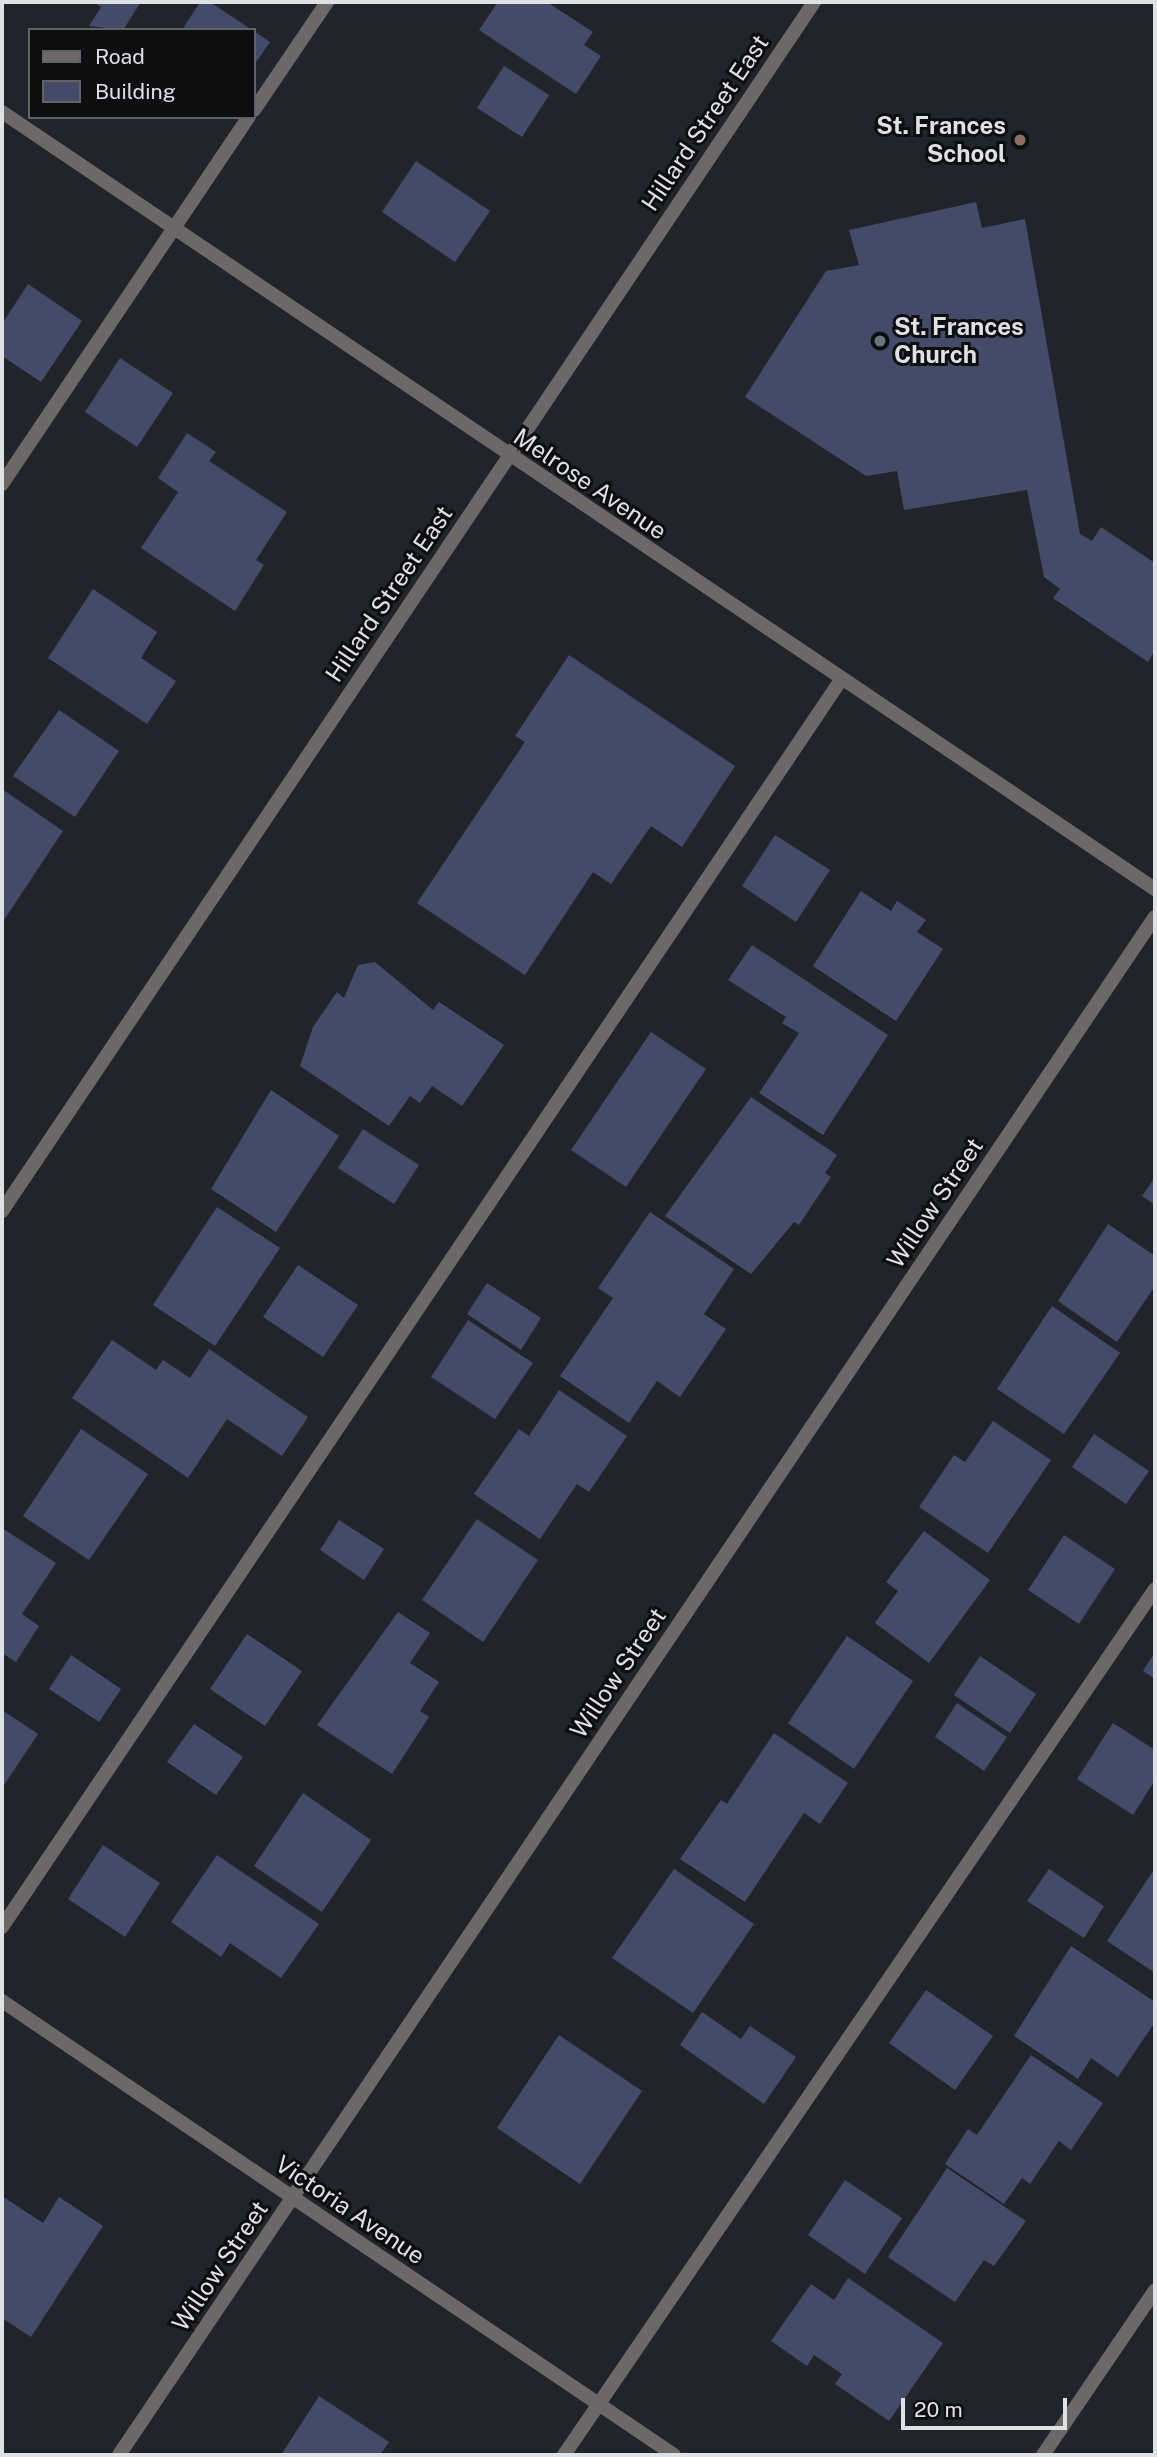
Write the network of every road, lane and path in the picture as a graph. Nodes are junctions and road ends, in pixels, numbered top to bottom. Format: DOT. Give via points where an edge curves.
graph roads {
  1 [pos="327,2"];
  2 [pos="814,2"];
  3 [pos="256,107"];
  4 [pos="2,112"];
  5 [pos="248,119"];
  6 [pos="174,228"];
  7 [pos="509,457"];
  8 [pos="2,484"];
  9 [pos="841,680"];
  10 [pos="1155,889"];
  11 [pos="1155,917"];
  12 [pos="2,1211"];
  13 [pos="1155,1589"];
  14 [pos="2,1927"];
  15 [pos="2,2001"];
  16 [pos="292,2198"];
  17 [pos="1155,2290"];
  18 [pos="598,2404"];
  19 [pos="120,2455"];
  20 [pos="564,2455"];
  21 [pos="674,2455"];
  22 [pos="1043,2455"];
  1 -- 3 [label="street"];
  2 -- 7 [label="street, Hillard Street East"];
  4 -- 6 [label="street, Melrose Avenue"];
  5 -- 6 [label="street"];
  6 -- 7 [label="street, Melrose Avenue"];
  6 -- 8 [label="street"];
  7 -- 9 [label="street, Melrose Avenue"];
  7 -- 12 [label="street, Hillard Street East"];
  9 -- 10 [label="street, Melrose Avenue"];
  9 -- 14 [label="street"];
  11 -- 16 [label="street, Willow Street"];
  13 -- 18 [label="street"];
  15 -- 16 [label="street, Victoria Avenue"];
  16 -- 18 [label="street, Victoria Avenue"];
  16 -- 19 [label="street, Willow Street"];
  17 -- 22 [label="street"];
  18 -- 20 [label="street"];
  18 -- 21 [label="street, Victoria Avenue"];
}
